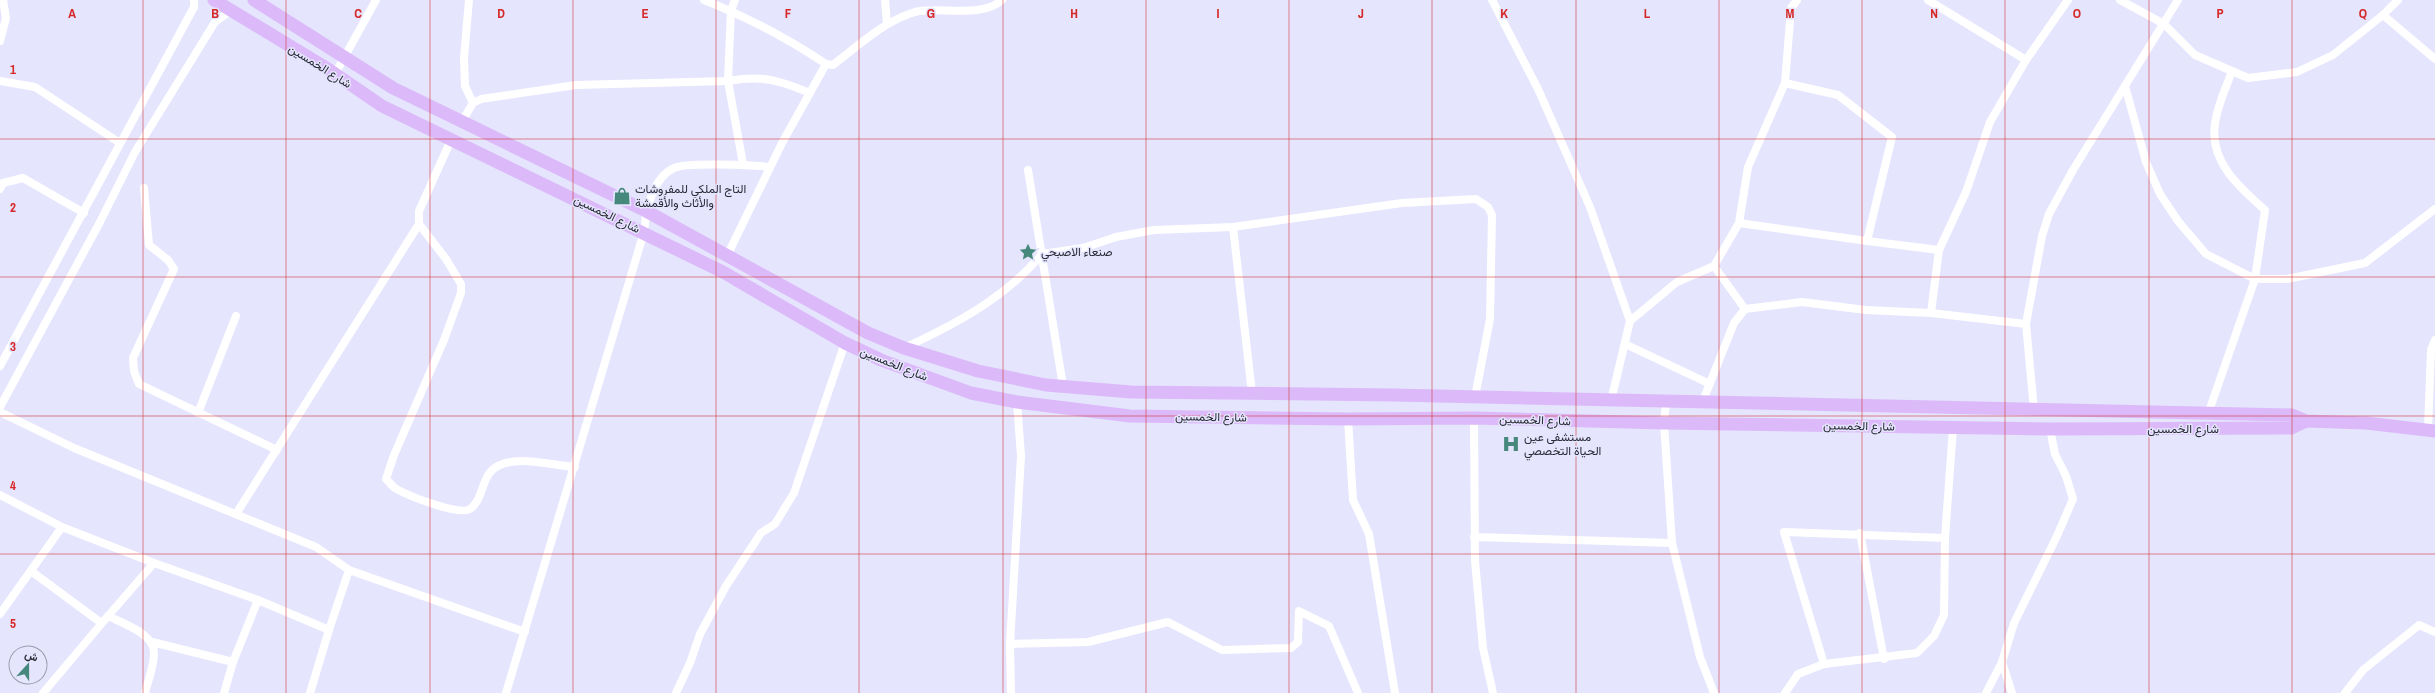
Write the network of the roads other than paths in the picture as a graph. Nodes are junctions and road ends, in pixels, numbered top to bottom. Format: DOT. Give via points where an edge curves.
graph roads {
  1 [pos="3,0"];
  2 [pos="194,0"];
  3 [pos="214,0"];
  4 [pos="254,0"];
  5 [pos="376,0"];
  6 [pos="469,0"];
  7 [pos="704,0"];
  8 [pos="735,0"];
  9 [pos="885,0"];
  10 [pos="1002,0"];
  11 [pos="1492,0"];
  12 [pos="1797,0"];
  13 [pos="1928,0"];
  14 [pos="2068,0"];
  15 [pos="2120,0"];
  16 [pos="2178,0"];
  17 [pos="2398,0"];
  18 [pos="731,10"];
  19 [pos="230,11"];
  20 [pos="2383,15"];
  21 [pos="887,24"];
  22 [pos="2164,24"];
  23 [pos="0,41"];
  24 [pos="344,58"];
  25 [pos="2435,59"];
  26 [pos="2026,60"];
  27 [pos="826,64"];
  28 [pos="2232,71"];
  29 [pos="335,74"];
  30 [pos="728,80"];
  31 [pos="0,81"];
  32 [pos="1785,83"];
  33 [pos="2125,86"];
  34 [pos="810,93"];
  35 [pos="473,103"];
  36 [pos="462,123"];
  37 [pos="480,132"];
  38 [pos="451,140"];
  39 [pos="120,143"];
  40 [pos="473,150"];
  41 [pos="743,164"];
  42 [pos="770,167"];
  43 [pos="1028,170"];
  44 [pos="144,188"];
  45 [pos="0,189"];
  46 [pos="2435,209"];
  47 [pos="646,211"];
  48 [pos="84,212"];
  49 [pos="1739,223"];
  50 [pos="419,224"];
  51 [pos="1233,227"];
  52 [pos="644,232"];
  53 [pos="1867,241"];
  54 [pos="1939,250"];
  55 [pos="1042,254"];
  56 [pos="727,256"];
  57 [pos="1714,266"];
  58 [pos="2256,279"];
  59 [pos="1745,309"];
  60 [pos="1931,313"];
  61 [pos="236,316"];
  62 [pos="1630,321"];
  63 [pos="2026,324"];
  64 [pos="2435,340"];
  65 [pos="845,343"];
  66 [pos="1625,344"];
  67 [pos="904,348"];
  68 [pos="0,366"];
  69 [pos="978,371"];
  70 [pos="1710,384"];
  71 [pos="1063,386"];
  72 [pos="971,393"];
  73 [pos="1252,394"];
  74 [pos="1394,395"];
  75 [pos="1475,397"];
  76 [pos="1611,401"];
  77 [pos="1017,402"];
  78 [pos="1666,402"];
  79 [pos="1702,403"];
  80 [pos="0,407"];
  81 [pos="2034,410"];
  82 [pos="0,412"];
  83 [pos="198,413"];
  84 [pos="2208,414"];
  85 [pos="1396,417"];
  86 [pos="1474,418"];
  87 [pos="1348,419"];
  88 [pos="2306,421"];
  89 [pos="1664,423"];
  90 [pos="1953,428"];
  91 [pos="2050,429"];
  92 [pos="2431,430"];
  93 [pos="277,450"];
  94 [pos="575,467"];
  95 [pos="0,495"];
  96 [pos="236,514"];
  97 [pos="62,527"];
  98 [pos="1860,534"];
  99 [pos="1474,538"];
  100 [pos="1945,538"];
  101 [pos="1672,543"];
  102 [pos="154,563"];
  103 [pos="349,570"];
  104 [pos="31,571"];
  105 [pos="258,600"];
  106 [pos="0,614"];
  107 [pos="108,616"];
  108 [pos="100,622"];
  109 [pos="329,630"];
  110 [pos="525,632"];
  111 [pos="2435,632"];
  112 [pos="152,642"];
  113 [pos="1010,644"];
  114 [pos="1884,659"];
  115 [pos="233,662"];
  116 [pos="2002,662"];
  117 [pos="1824,664"];
  118 [pos="43,693"];
  119 [pos="145,693"];
  120 [pos="224,693"];
  121 [pos="310,693"];
  122 [pos="506,693"];
  123 [pos="676,693"];
  124 [pos="1011,693"];
  125 [pos="1358,693"];
  126 [pos="1395,693"];
  127 [pos="1493,693"];
  128 [pos="1714,693"];
  129 [pos="1785,693"];
  130 [pos="1986,693"];
  131 [pos="2012,693"];
  132 [pos="2345,693"];
  1 -- 23 [label="street" via="6,18"];
  2 -- 39 [label="street" via="194,7"];
  3 -- 19 [label="main road, شارع الخمسين"];
  4 -- 24 [label="main road, شارع الخمسين"];
  5 -- 24 [label="street"];
  6 -- 35 [label="street" via="464,86"];
  7 -- 18 [label="street"];
  8 -- 18 [label="street"];
  9 -- 21 [label="street"];
  10 -- 21 [label="street" via="997,4 966,12 916,12"];
  11 -- 62 [label="street" via="1538,89 1590,207"];
  12 -- 32 [label="street" via="1791,8"];
  13 -- 26 [label="street"];
  14 -- 26 [label="street"];
  15 -- 22 [label="street"];
  16 -- 22 [label="street"];
  17 -- 20 [label="street"];
  18 -- 27 [label="street" via="786,38"];
  18 -- 30 [label="street"];
  19 -- 29 [label="main road, شارع الخمسين"];
  19 -- 80 [label="street" via="215,22 135,152"];
  20 -- 25 [label="street"];
  20 -- 28 [label="street" via="2333,55 2297,72 2248,78"];
  21 -- 27 [label="street" via="833,65"];
  22 -- 28 [label="street" via="2195,55"];
  22 -- 33 [label="street"];
  24 -- 29 [label="street"];
  24 -- 36 [label="main road, شارع الخمسين" via="393,88"];
  26 -- 54 [label="street" via="1990,122 1966,192"];
  27 -- 34 [label="street"];
  28 -- 58 [label="street" via="2214,124 2218,158 2241,189 2265,210"];
  29 -- 38 [label="main road, شارع الخمسين" via="382,106"];
  30 -- 34 [label="street" via="777,80"];
  30 -- 35 [label="street" via="576,85 481,99"];
  30 -- 41 [label="street"];
  31 -- 39 [label="street" via="35,87"];
  32 -- 49 [label="street" via="1748,167"];
  32 -- 53 [label="street" via="1838,95 1892,138"];
  33 -- 58 [label="street" via="2146,162 2160,194 2178,222 2206,254"];
  33 -- 63 [label="street" via="2049,214 2042,236"];
  34 -- 42 [label="street"];
  35 -- 36 [label="street"];
  36 -- 37 [label="main road, شارع الخمسين"];
  37 -- 40 [label="main road"];
  37 -- 47 [label="main road, شارع الخمسين"];
  38 -- 40 [label="main road, شارع الخمسين"];
  38 -- 50 [label="street" via="419,211"];
  39 -- 48 [label="street"];
  40 -- 52 [label="main road, شارع الخمسين"];
  41 -- 42 [label="street"];
  41 -- 47 [label="street" via="675,167 661,178"];
  42 -- 56 [label="street"];
  43 -- 55 [label="street"];
  44 -- 83 [label="street" via="149,245 168,260 174,269 133,358 134,371 139,384"];
  45 -- 48 [label="street" via="3,182 23,178"];
  46 -- 58 [label="street" via="2365,263 2287,279"];
  47 -- 52 [label="street"];
  47 -- 56 [label="main road, شارع الخمسين"];
  48 -- 68 [label="street"];
  49 -- 53 [label="street"];
  49 -- 57 [label="street"];
  50 -- 93 [label="street"];
  50 -- 94 [label="street" via="461,284 461,293 386,479 394,488 464,512 471,509 487,474 498,466 511,461"];
  51 -- 55 [label="street" via="1154,230 1116,237 1083,248"];
  51 -- 73 [label="street"];
  51 -- 75 [label="street" via="1402,202 1476,199 1488,207 1492,215 1490,319"];
  52 -- 65 [label="main road, شارع الخمسين" via="723,272"];
  52 -- 94 [label="street"];
  53 -- 54 [label="street"];
  54 -- 60 [label="street"];
  55 -- 67 [label="street" via="1025,274 991,302"];
  55 -- 71 [label="street"];
  56 -- 67 [label="main road, شارع الخمسين" via="868,333"];
  57 -- 59 [label="street"];
  57 -- 62 [label="street" via="1677,282"];
  58 -- 84 [label="street"];
  59 -- 60 [label="street" via="1802,302 1866,310"];
  59 -- 70 [label="street" via="1734,323"];
  60 -- 63 [label="street"];
  61 -- 83 [label="street"];
  62 -- 66 [label="street"];
  63 -- 81 [label="street"];
  64 -- 92 [label="street" via="2431,350"];
  65 -- 72 [label="main road, شارع الخمسين" via="881,360"];
  65 -- 123 [label="street" via="794,493 775,524 761,533 726,586 700,634"];
  66 -- 70 [label="street"];
  66 -- 76 [label="street"];
  67 -- 69 [label="main road, شارع الخمسين"];
  69 -- 71 [label="main road, شارع الخمسين"];
  69 -- 72 [label="main road"];
  70 -- 79 [label="street"];
  71 -- 73 [label="main road, شارع الخمسين" via="1131,392"];
  72 -- 77 [label="main road, شارع الخمسين"];
  73 -- 74 [label="main road, شارع الخمسين"];
  74 -- 75 [label="main road, شارع الخمسين"];
  74 -- 85 [label="main road"];
  75 -- 76 [label="main road, شارع الخمسين"];
  76 -- 78 [label="main road, شارع الخمسين"];
  77 -- 87 [label="main road, شارع الخمسين" via="1130,416"];
  77 -- 113 [label="street" via="1021,456"];
  78 -- 79 [label="main road, شارع الخمسين"];
  78 -- 89 [label="street"];
  79 -- 81 [label="main road, شارع الخمسين"];
  81 -- 84 [label="main road, شارع الخمسين"];
  82 -- 96 [label="street" via="74,448"];
  83 -- 93 [label="street"];
  84 -- 88 [label="main road, شارع الخمسين" via="2292,415"];
  85 -- 86 [label="main road, شارع الخمسين"];
  85 -- 87 [label="main road, شارع الخمسين"];
  86 -- 89 [label="main road, شارع الخمسين"];
  86 -- 99 [label="street"];
  87 -- 126 [label="street" via="1353,500 1369,534"];
  88 -- 91 [label="main road, شارع الخمسين" via="2291,428"];
  88 -- 92 [label="main road, شارع الخمسين" via="2366,423"];
  89 -- 90 [label="main road, شارع الخمسين"];
  89 -- 101 [label="street"];
  90 -- 91 [label="main road, شارع الخمسين"];
  90 -- 100 [label="street"];
  91 -- 116 [label="street" via="2055,454 2066,476 2073,499 2058,536 2014,623"];
  93 -- 96 [label="street"];
  94 -- 110 [label="street"];
  95 -- 97 [label="street"];
  96 -- 103 [label="street" via="316,547"];
  97 -- 102 [label="street"];
  97 -- 104 [label="street"];
  98 -- 100 [label="street"];
  98 -- 114 [label="street"];
  98 -- 117 [label="street" via="1784,532"];
  99 -- 101 [label="street"];
  99 -- 127 [label="street" via="1483,648"];
  100 -- 114 [label="street" via="1944,615 1934,636 1917,653"];
  101 -- 128 [label="street" via="1700,657"];
  102 -- 105 [label="street"];
  102 -- 107 [label="street"];
  103 -- 109 [label="street"];
  103 -- 110 [label="street"];
  104 -- 106 [label="street"];
  104 -- 108 [label="street"];
  105 -- 109 [label="street"];
  105 -- 115 [label="street"];
  107 -- 108 [label="street"];
  107 -- 112 [label="street" via="134,629"];
  108 -- 118 [label="street"];
  109 -- 121 [label="street"];
  110 -- 122 [label="street"];
  111 -- 132 [label="street" via="2419,625 2363,670"];
  112 -- 115 [label="street"];
  112 -- 119 [label="street" via="154,653"];
  113 -- 124 [label="street"];
  113 -- 125 [label="street" via="1088,642 1168,622 1222,650 1291,648 1298,642 1298,611 1329,626"];
  114 -- 117 [label="street"];
  115 -- 120 [label="street"];
  116 -- 130 [label="street"];
  116 -- 131 [label="street"];
  117 -- 129 [label="street" via="1798,674"];
}
